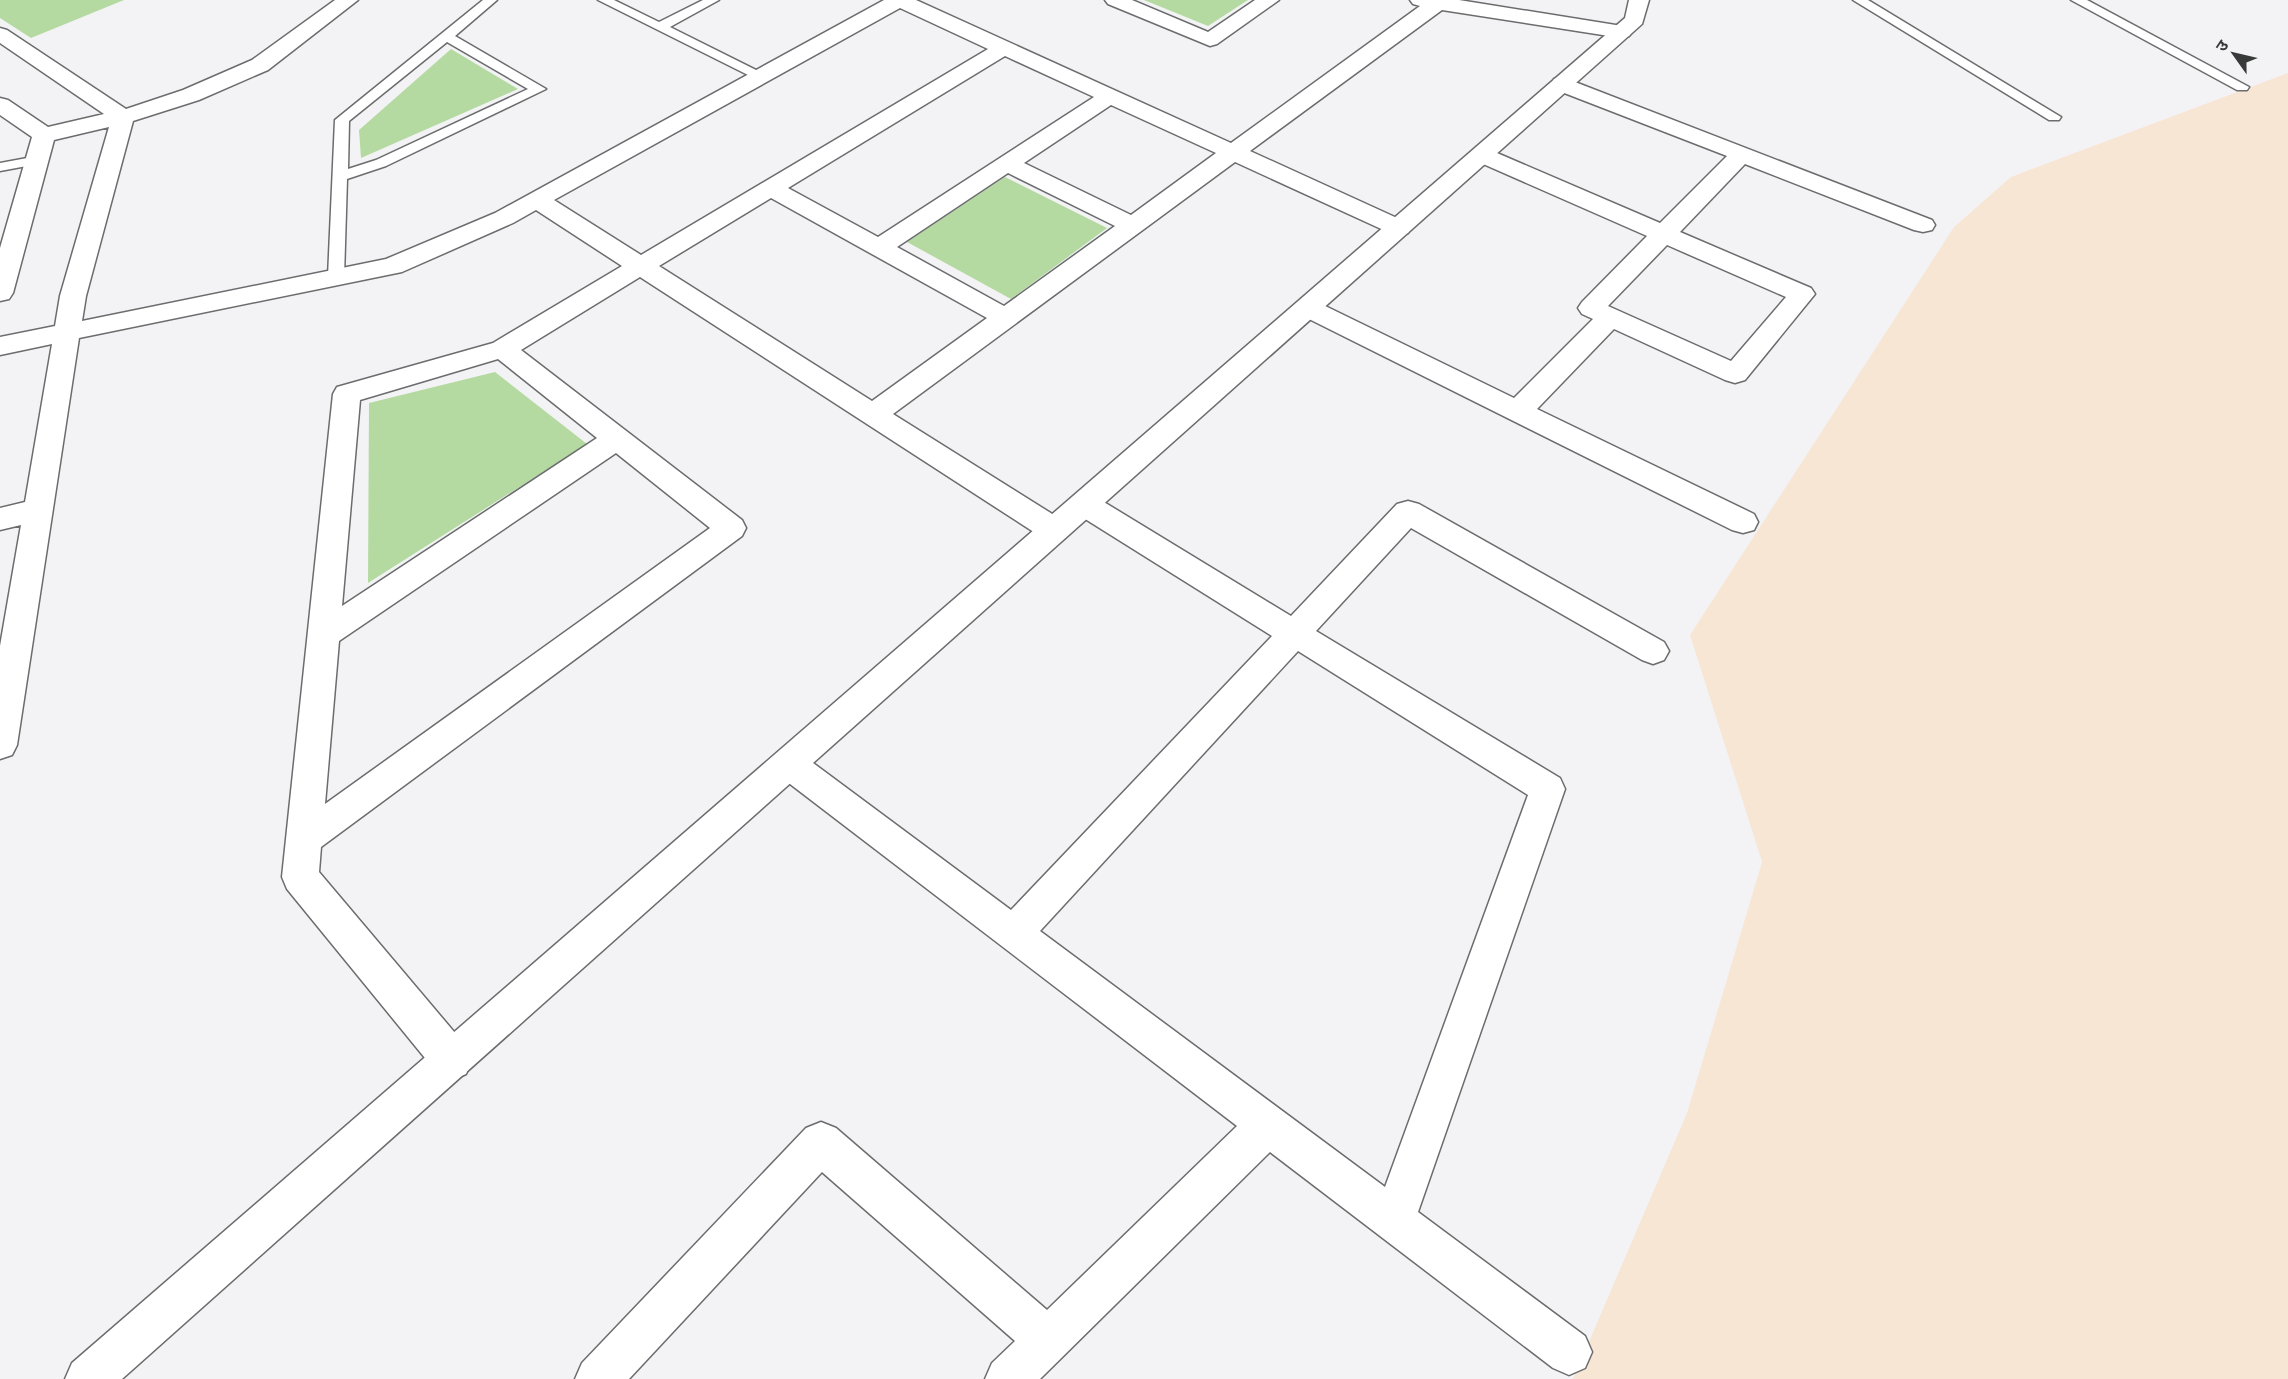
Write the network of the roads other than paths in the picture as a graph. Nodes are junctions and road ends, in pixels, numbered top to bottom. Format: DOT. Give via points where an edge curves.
graph roads {
  1 [pos="491,0"];
  2 [pos="604,0"];
  3 [pos="713,0"];
  4 [pos="899,0"];
  5 [pos="1115,0"];
  6 [pos="1269,0"];
  7 [pos="1639,0"];
  8 [pos="1859,0"];
  9 [pos="2077,0"];
  10 [pos="1429,1"];
  11 [pos="339,2"];
  12 [pos="659,27"];
  13 [pos="1622,32"];
  14 [pos="0,34"];
  15 [pos="446,36"];
  16 [pos="1004,48"];
  17 [pos="761,76"];
  18 [pos="1562,84"];
  19 [pos="2241,87"];
  20 [pos="1110,96"];
  21 [pos="0,105"];
  22 [pos="123,117"];
  23 [pos="2054,117"];
  24 [pos="44,135"];
  25 [pos="1233,152"];
  26 [pos="1742,154"];
  27 [pos="1482,155"];
  28 [pos="38,159"];
  29 [pos="1007,164"];
  30 [pos="0,167"];
  31 [pos="340,176"];
  32 [pos="771,188"];
  33 [pos="537,200"];
  34 [pos="1132,225"];
  35 [pos="1923,225"];
  36 [pos="1399,228"];
  37 [pos="1664,234"];
  38 [pos="880,248"];
  39 [pos="640,266"];
  40 [pos="336,277"];
  41 [pos="0,293"];
  42 [pos="1308,308"];
  43 [pos="1005,317"];
  44 [pos="1611,317"];
  45 [pos="67,332"];
  46 [pos="0,346"];
  47 [pos="501,349"];
  48 [pos="1518,411"];
  49 [pos="872,415"];
  50 [pos="617,439"];
  51 [pos="1084,504"];
  52 [pos="38,510"];
  53 [pos="0,519"];
  54 [pos="1743,522"];
  55 [pos="1054,530"];
  56 [pos="1294,634"];
  57 [pos="323,635"];
  58 [pos="1653,651"];
  59 [pos="0,745"];
  60 [pos="789,764"];
  61 [pos="303,840"];
  62 [pos="1014,933"];
  63 [pos="452,1060"];
  64 [pos="1268,1125"];
  65 [pos="1394,1220"];
  66 [pos="1048,1340"];
  67 [pos="1569,1352"];
  68 [pos="100,1375"];
  69 [pos="598,1379"];
  70 [pos="1008,1379"];
  1 -- 15 [label="lane"];
  2 -- 12 [label="lane"];
  3 -- 12 [label="lane"];
  4 -- 16 [label="street"];
  4 -- 17 [label="street"];
  5 -- 6 [label="street" via="1210,40"];
  7 -- 13 [label="street" via="1635,20"];
  8 -- 23 [label="lane"];
  9 -- 19 [label="lane"];
  10 -- 13 [label="street"];
  10 -- 25 [label="street"];
  11 -- 22 [label="street" via="260,65"];
  12 -- 17 [label="lane"];
  13 -- 18 [label="street"];
  14 -- 22 [label="street"];
  15 -- 31 [label="lane" via="342,120"];
  15 -- 31 [label="lane" via="539,89 381,163"];
  16 -- 20 [label="street"];
  16 -- 32 [label="street"];
  17 -- 33 [label="street"];
  18 -- 26 [label="street"];
  18 -- 27 [label="street"];
  20 -- 25 [label="street"];
  20 -- 29 [label="street"];
  21 -- 24 [label="street"];
  22 -- 24 [label="street"];
  22 -- 45 [label="street" via="73,296"];
  24 -- 28 [label="street"];
  25 -- 34 [label="street"];
  25 -- 36 [label="street"];
  26 -- 35 [label="street"];
  26 -- 37 [label="street"];
  27 -- 36 [label="street"];
  27 -- 37 [label="street"];
  28 -- 30 [label="lane"];
  28 -- 41 [label="street"];
  29 -- 34 [label="street"];
  29 -- 38 [label="street"];
  31 -- 40 [label="lane"];
  32 -- 38 [label="street"];
  32 -- 39 [label="street"];
  33 -- 39 [label="street"];
  33 -- 40 [label="street" via="393,266"];
  34 -- 43 [label="street"];
  36 -- 42 [label="street"];
  37 -- 44 [label="street" via="1591,308"];
  37 -- 44 [label="street" via="1802,294 1735,374"];
  38 -- 43 [label="street"];
  39 -- 47 [label="street"];
  39 -- 49 [label="street"];
  40 -- 45 [label="street"];
  42 -- 48 [label="street"];
  42 -- 51 [label="street"];
  43 -- 49 [label="street"];
  44 -- 48 [label="street"];
  45 -- 46 [label="street"];
  45 -- 52 [label="street"];
  47 -- 50 [label="street"];
  47 -- 57 [label="street" via="347,394"];
  48 -- 54 [label="street"];
  49 -- 55 [label="street"];
  50 -- 57 [label="street"];
  50 -- 61 [label="street" via="730,528"];
  51 -- 55 [label="street"];
  51 -- 56 [label="street"];
  52 -- 53 [label="street"];
  52 -- 59 [label="street"];
  55 -- 60 [label="street"];
  56 -- 58 [label="street" via="1408,512"];
  56 -- 62 [label="street"];
  56 -- 65 [label="street" via="1548,789"];
  57 -- 61 [label="street"];
  60 -- 62 [label="street"];
  60 -- 63 [label="street"];
  61 -- 63 [label="street" via="300,877"];
  62 -- 64 [label="street"];
  63 -- 68 [label="street"];
  64 -- 65 [label="street"];
  64 -- 66 [label="street"];
  65 -- 67 [label="street"];
  66 -- 69 [label="street" via="821,1143"];
  66 -- 70 [label="street"];
}
